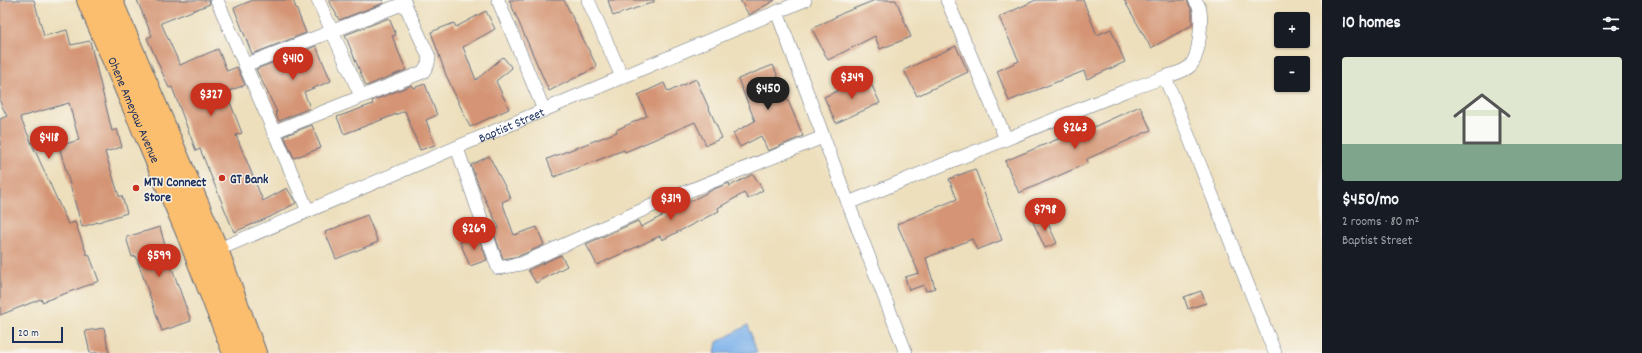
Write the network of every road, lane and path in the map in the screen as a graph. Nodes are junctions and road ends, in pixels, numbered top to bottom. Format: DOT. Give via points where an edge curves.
graph roads {
  1 [pos="88,0"];
  2 [pos="111,0"];
  3 [pos="216,0"];
  4 [pos="318,0"];
  5 [pos="498,0"];
  6 [pos="588,0"];
  7 [pos="805,0"];
  8 [pos="947,0"];
  9 [pos="1195,0"];
  10 [pos="404,1"];
  11 [pos="781,7"];
  12 [pos="332,31"];
  13 [pos="244,65"];
  14 [pos="622,77"];
  15 [pos="1165,77"];
  16 [pos="361,96"];
  17 [pos="544,110"];
  18 [pos="273,132"];
  19 [pos="823,137"];
  20 [pos="1006,139"];
  21 [pos="457,148"];
  22 [pos="848,203"];
  23 [pos="308,211"];
  24 [pos="217,250"];
  25 [pos="234,353"];
  26 [pos="255,353"];
  27 [pos="906,353"];
  28 [pos="1275,353"];
  1 -- 25 [label="highway, Ohene Ameyaw Avenue" via="187,232"];
  2 -- 24 [label="highway, Ohene Ameyaw Avenue"];
  3 -- 13 [label="street"];
  4 -- 12 [label="street"];
  5 -- 17 [label="street"];
  6 -- 14 [label="street"];
  7 -- 11 [label="street, Baptist Street"];
  8 -- 20 [label="street"];
  9 -- 15 [label="street" via="1200,10 1201,32 1192,65"];
  10 -- 12 [label="street"];
  10 -- 16 [label="street" via="429,58 428,64 423,72"];
  11 -- 14 [label="street, Baptist Street"];
  11 -- 19 [label="street"];
  12 -- 13 [label="street"];
  12 -- 16 [label="street"];
  13 -- 18 [label="street"];
  14 -- 17 [label="street, Baptist Street"];
  15 -- 20 [label="street"];
  15 -- 28 [label="street"];
  16 -- 18 [label="street"];
  17 -- 21 [label="street, Baptist Street"];
  18 -- 23 [label="street"];
  19 -- 21 [label="street" via="656,204 521,264 498,268"];
  19 -- 22 [label="street"];
  20 -- 22 [label="street"];
  21 -- 23 [label="street, Baptist Street"];
  22 -- 27 [label="street"];
  23 -- 24 [label="street, Baptist Street"];
  24 -- 26 [label="highway, Ohene Ameyaw Avenue"];
}
